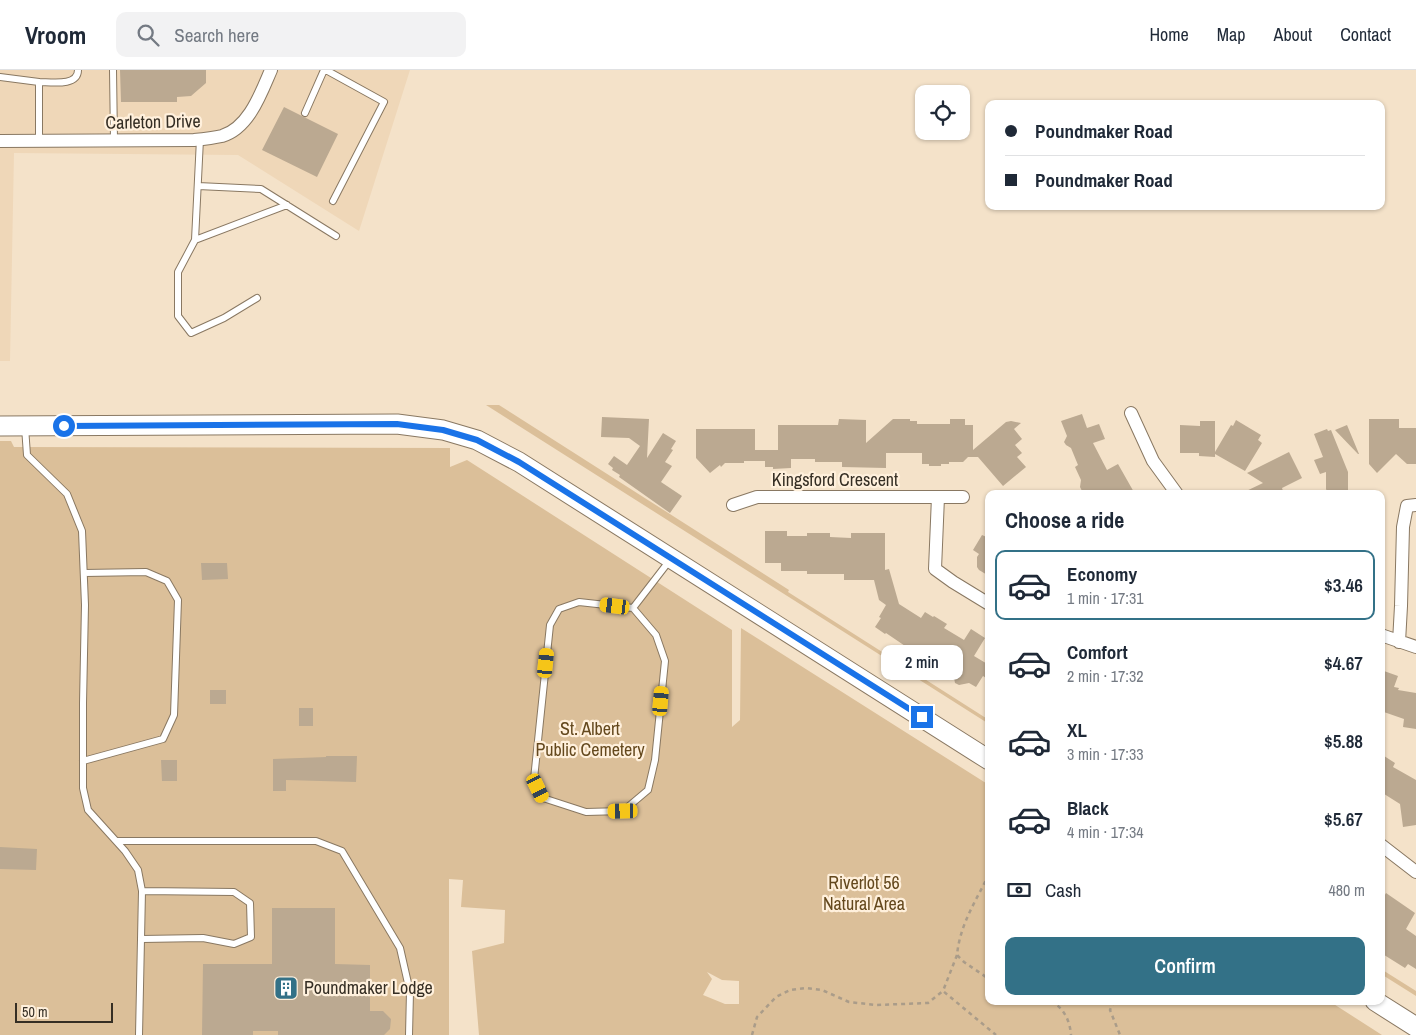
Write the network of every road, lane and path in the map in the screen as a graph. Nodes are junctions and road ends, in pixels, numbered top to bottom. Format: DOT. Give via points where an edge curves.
graph roads {
  1 [pos="78,70"];
  2 [pos="113,70"];
  3 [pos="271,70"];
  4 [pos="325,70"];
  5 [pos="0,77"];
  6 [pos="39,82"];
  7 [pos="305,113"];
  8 [pos="200,139"];
  9 [pos="39,140"];
  10 [pos="114,140"];
  11 [pos="0,141"];
  12 [pos="198,186"];
  13 [pos="333,201"];
  14 [pos="287,205"];
  15 [pos="336,236"];
  16 [pos="195,240"];
  17 [pos="257,298"];
  18 [pos="1131,413"];
  19 [pos="0,426"];
  20 [pos="25,426"];
  21 [pos="1173,490"];
  22 [pos="938,497"];
  23 [pos="963,497"];
  24 [pos="733,505"];
  25 [pos="1416,505"];
  26 [pos="670,558"];
  27 [pos="84,573"];
  28 [pos="985,602"];
  29 [pos="633,608"];
  30 [pos="1385,637"];
  31 [pos="1399,642"];
  32 [pos="1416,647"];
  33 [pos="985,757"];
  34 [pos="83,761"];
  35 [pos="117,841"];
  36 [pos="1385,849"];
  37 [pos="1416,872"];
  38 [pos="985,882"];
  39 [pos="142,891"];
  40 [pos="142,939"];
  41 [pos="957,954"];
  42 [pos="985,976"];
  43 [pos="943,991"];
  44 [pos="1056,1005"];
  45 [pos="1112,1005"];
  46 [pos="1381,1005"];
  47 [pos="1416,1027"];
  48 [pos="139,1035"];
  49 [pos="409,1035"];
  50 [pos="752,1035"];
  51 [pos="996,1035"];
  52 [pos="1071,1035"];
  53 [pos="1120,1035"];
  1 -- 6 [label="lane" via="78,75 70,82"];
  2 -- 10 [label="lane"];
  3 -- 8 [label="street, Carleton Drive" via="247,117 236,128 224,136"];
  4 -- 7 [label="lane"];
  4 -- 13 [label="lane" via="384,102"];
  5 -- 6 [label="lane"];
  6 -- 9 [label="lane"];
  8 -- 10 [label="street, Carleton Drive"];
  8 -- 12 [label="lane"];
  9 -- 10 [label="street, Carleton Drive"];
  9 -- 11 [label="street, Carleton Drive"];
  12 -- 14 [label="lane" via="261,189"];
  12 -- 16 [label="lane"];
  14 -- 15 [label="lane"];
  14 -- 16 [label="lane"];
  16 -- 17 [label="lane" via="178,272 178,316 191,333"];
  18 -- 21 [label="street" via="1153,461"];
  19 -- 20 [label="street"];
  20 -- 26 [label="street" via="397,424 443,430 477,440 519,462"];
  20 -- 27 [label="lane" via="27,455 67,494 82,531"];
  22 -- 23 [label="street, Kingsford Crescent"];
  22 -- 24 [label="street, Kingsford Crescent" via="757,497"];
  22 -- 28 [label="street" via="935,569"];
  25 -- 31 [label="street" via="1407,506 1403,527"];
  26 -- 29 [label="lane"];
  26 -- 33 [label="street"];
  27 -- 34 [label="lane"];
  27 -- 34 [label="lane" via="146,572 168,581 178,600 174,714 163,739"];
  29 -- 29 [label="lane" via="579,602 559,610 550,625 534,778 543,798 586,812 623,811 648,790 655,760 665,661 656,635"];
  30 -- 31 [label="street"];
  31 -- 32 [label="street"];
  34 -- 35 [label="lane" via="83,788 88,810"];
  35 -- 39 [label="lane" via="138,870"];
  35 -- 49 [label="lane" via="316,841 342,851 400,948 410,992"];
  36 -- 37 [label="street"];
  38 -- 41 [label="path" via="958,940"];
  39 -- 40 [label="lane"];
  39 -- 40 [label="lane" via="234,892 250,903 251,937 234,944 203,938"];
  40 -- 48 [label="lane"];
  41 -- 42 [label="path"];
  41 -- 43 [label="path"];
  43 -- 50 [label="path" via="928,1003 876,1006 849,1002 822,990 790,990 776,997 757,1017"];
  43 -- 51 [label="path"];
  44 -- 52 [label="path" via="1068,1020"];
  45 -- 53 [label="path" via="1110,1010"];
  46 -- 47 [label="street"];
}
